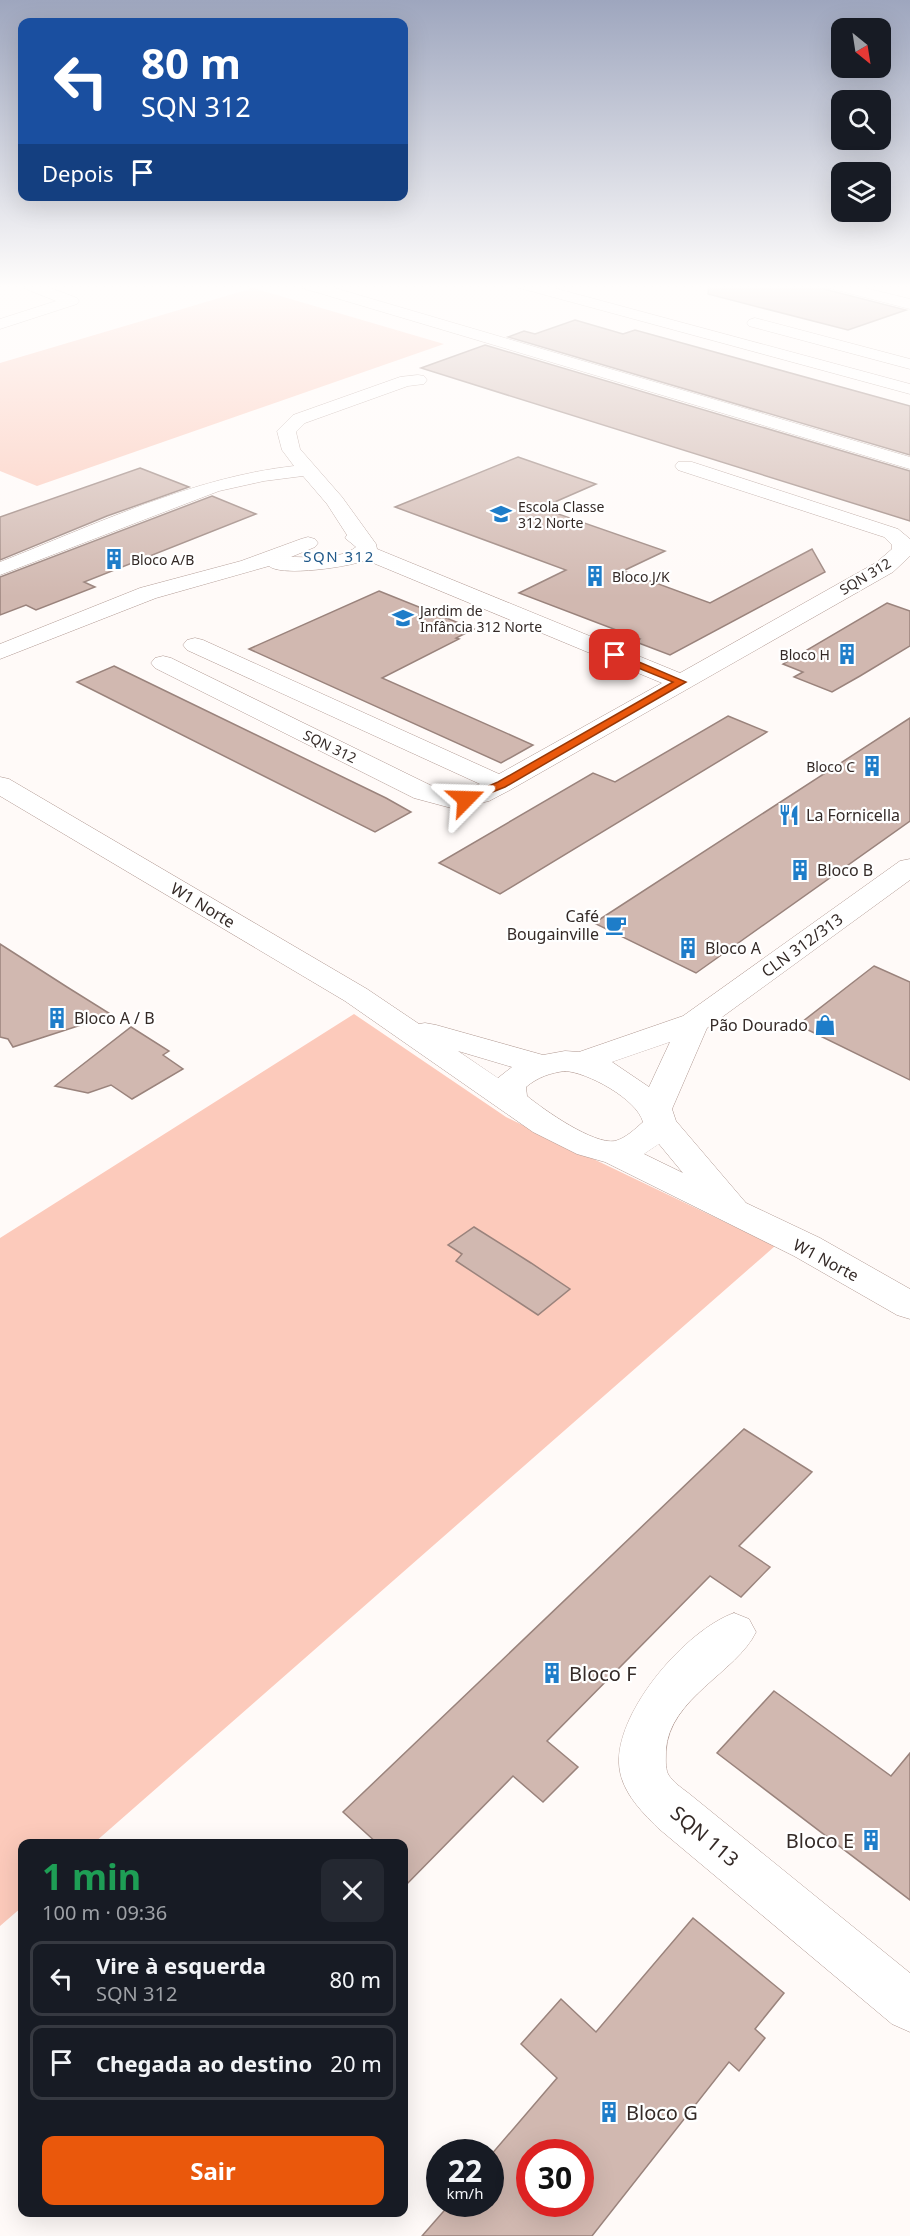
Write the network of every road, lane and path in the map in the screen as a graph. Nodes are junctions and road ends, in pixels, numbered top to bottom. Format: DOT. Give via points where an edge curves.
graph roads {
  1 [pos="384,388"];
  2 [pos="657,388"];
  3 [pos="910,463"];
  4 [pos="686,466"];
  5 [pos="306,470"];
  6 [pos="325,531"];
  7 [pos="363,546"];
  8 [pos="332,561"];
  9 [pos="249,566"];
  10 [pos="0,569"];
  11 [pos="417,575"];
  12 [pos="195,645"];
  13 [pos="0,652"];
  14 [pos="163,663"];
  15 [pos="681,682"];
  16 [pos="501,784"];
  17 [pos="0,785"];
  18 [pos="910,867"];
  19 [pos="694,1023"];
  20 [pos="406,1027"];
  21 [pos="581,1062"];
  22 [pos="542,1065"];
  23 [pos="512,1100"];
  24 [pos="658,1117"];
  25 [pos="612,1152"];
  26 [pos="741,1217"];
  27 [pos="910,1306"];
  28 [pos="734,1632"];
  29 [pos="910,2006"];
  1 -- 5 [label="street" via="291,424 286,430 288,444"];
  2 -- 3 [label="street"];
  4 -- 15 [label="street, SQN 312" via="891,533 903,547 885,567"];
  5 -- 6 [label="street"];
  5 -- 10 [label="street" via="213,487"];
  6 -- 7 [label="street"];
  6 -- 8 [label="street" via="304,547 307,555"];
  6 -- 9 [label="street"];
  7 -- 8 [label="street" via="360,556"];
  7 -- 11 [label="street"];
  8 -- 9 [label="street"];
  8 -- 11 [label="street"];
  9 -- 13 [label="street" via="148,593"];
  11 -- 15 [label="street"];
  12 -- 16 [label="street"];
  14 -- 16 [label="street, SQN 312" via="436,798 466,799"];
  15 -- 16 [label="street, SQN 312"];
  17 -- 20 [label="street, W1 Norte"];
  18 -- 19 [label="street, CLN 312/313"];
  19 -- 21 [label="street, CLN 312/313"];
  19 -- 24 [label="street"];
  20 -- 22 [label="street, W1 Norte"];
  20 -- 23 [label="street, W1 Norte"];
  21 -- 22 [label="street"];
  21 -- 24 [label="street, W1 Norte" via="623,1083"];
  22 -- 23 [label="street" via="520,1074 510,1084"];
  23 -- 25 [label="street, W1 Norte" via="524,1112 568,1138"];
  24 -- 25 [label="street" via="648,1138"];
  24 -- 26 [label="street, W1 Norte"];
  25 -- 26 [label="street, W1 Norte"];
  26 -- 27 [label="street, W1 Norte" via="807,1248"];
  28 -- 29 [label="street, SQN 113" via="697,1662 644,1735 642,1764 649,1786 675,1812"];
}
